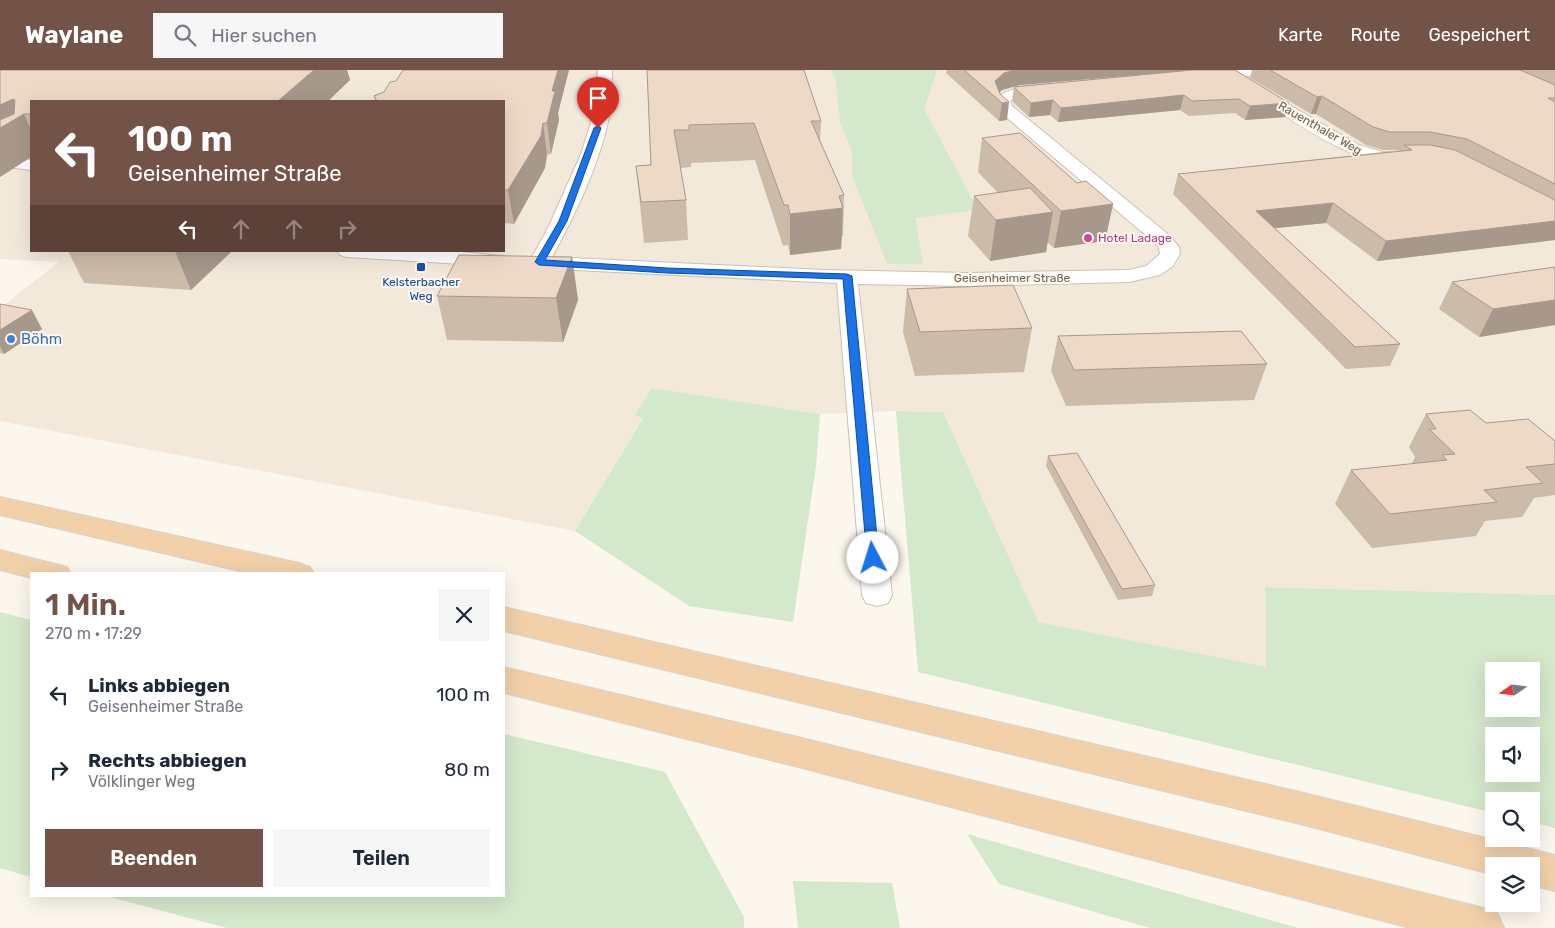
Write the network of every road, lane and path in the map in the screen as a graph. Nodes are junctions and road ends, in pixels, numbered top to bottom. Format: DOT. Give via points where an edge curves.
graph roads {
  1 [pos="605,70"];
  2 [pos="1268,70"];
  3 [pos="1229,74"];
  4 [pos="1187,78"];
  5 [pos="1069,88"];
  6 [pos="24,146"];
  7 [pos="1422,157"];
  8 [pos="0,160"];
  9 [pos="30,165"];
  10 [pos="365,252"];
  11 [pos="523,261"];
  12 [pos="847,276"];
  13 [pos="0,506"];
  14 [pos="0,560"];
  15 [pos="48,572"];
  16 [pos="290,572"];
  17 [pos="877,595"];
  18 [pos="505,619"];
  19 [pos="505,680"];
  20 [pos="1491,857"];
  21 [pos="1540,869"];
  22 [pos="1555,873"];
  23 [pos="1484,928"];
  1 -- 11 [label="street" via="601,114 594,142 563,221"];
  2 -- 3 [label="street"];
  3 -- 4 [label="street"];
  3 -- 7 [label="street, Rauenthaler Weg" via="1353,149 1383,157"];
  5 -- 12 [label="street, Geisenheimer Straße" via="1020,92 1007,95 1002,100 1005,108 1162,239 1170,254 1161,267 1133,276 1085,278"];
  6 -- 8 [label="street"];
  8 -- 9 [label="street"];
  10 -- 11 [label="street, Geisenheimer Straße"];
  11 -- 12 [label="street, Geisenheimer Straße"];
  12 -- 17 [label="street"];
  13 -- 16 [label="highway"];
  14 -- 15 [label="highway"];
  18 -- 20 [label="highway" via="1304,809"];
  19 -- 23 [label="highway"];
  21 -- 22 [label="highway"];
}
